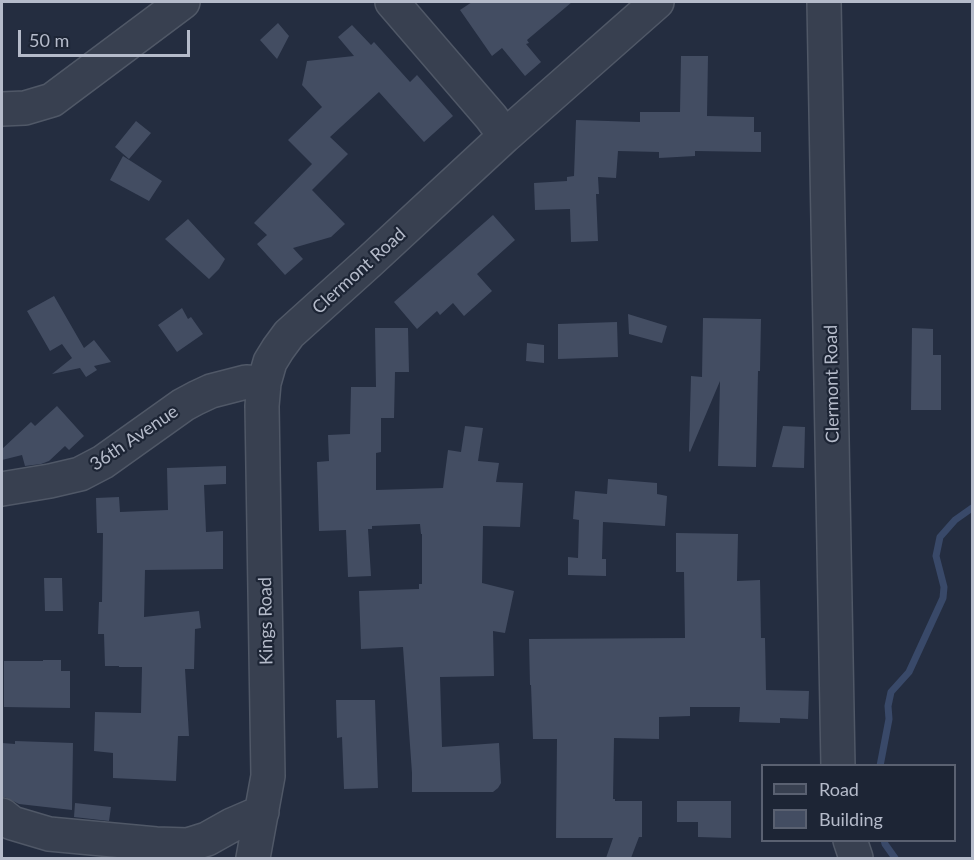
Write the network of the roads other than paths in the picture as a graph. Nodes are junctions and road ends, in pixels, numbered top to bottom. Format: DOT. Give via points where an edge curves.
graph roads {
  1 [pos="183,2"];
  2 [pos="392,2"];
  3 [pos="657,2"];
  4 [pos="824,2"];
  5 [pos="2,109"];
  6 [pos="505,136"];
  7 [pos="264,383"];
  8 [pos="2,489"];
  9 [pos="838,764"];
  10 [pos="262,812"];
  11 [pos="2,815"];
  12 [pos="850,842"];
  13 [pos="253,858"];
  14 [pos="856,858"];
  1 -- 5 [label="street" via="52,100 25,108"];
  2 -- 6 [label="street"];
  3 -- 6 [label="street, Clermont Road"];
  4 -- 9 [label="street, Clermont Road"];
  6 -- 7 [label="street, Clermont Road" via="289,334 270,362"];
  7 -- 8 [label="street, 36th Avenue" via="246,382 196,398 80,474"];
  7 -- 10 [label="street, Kings Road" via="268,776"];
  10 -- 11 [label="street" via="188,844 49,834 12,823"];
  10 -- 13 [label="street, Kings Road"];
  12 -- 14 [label="street"];
}
